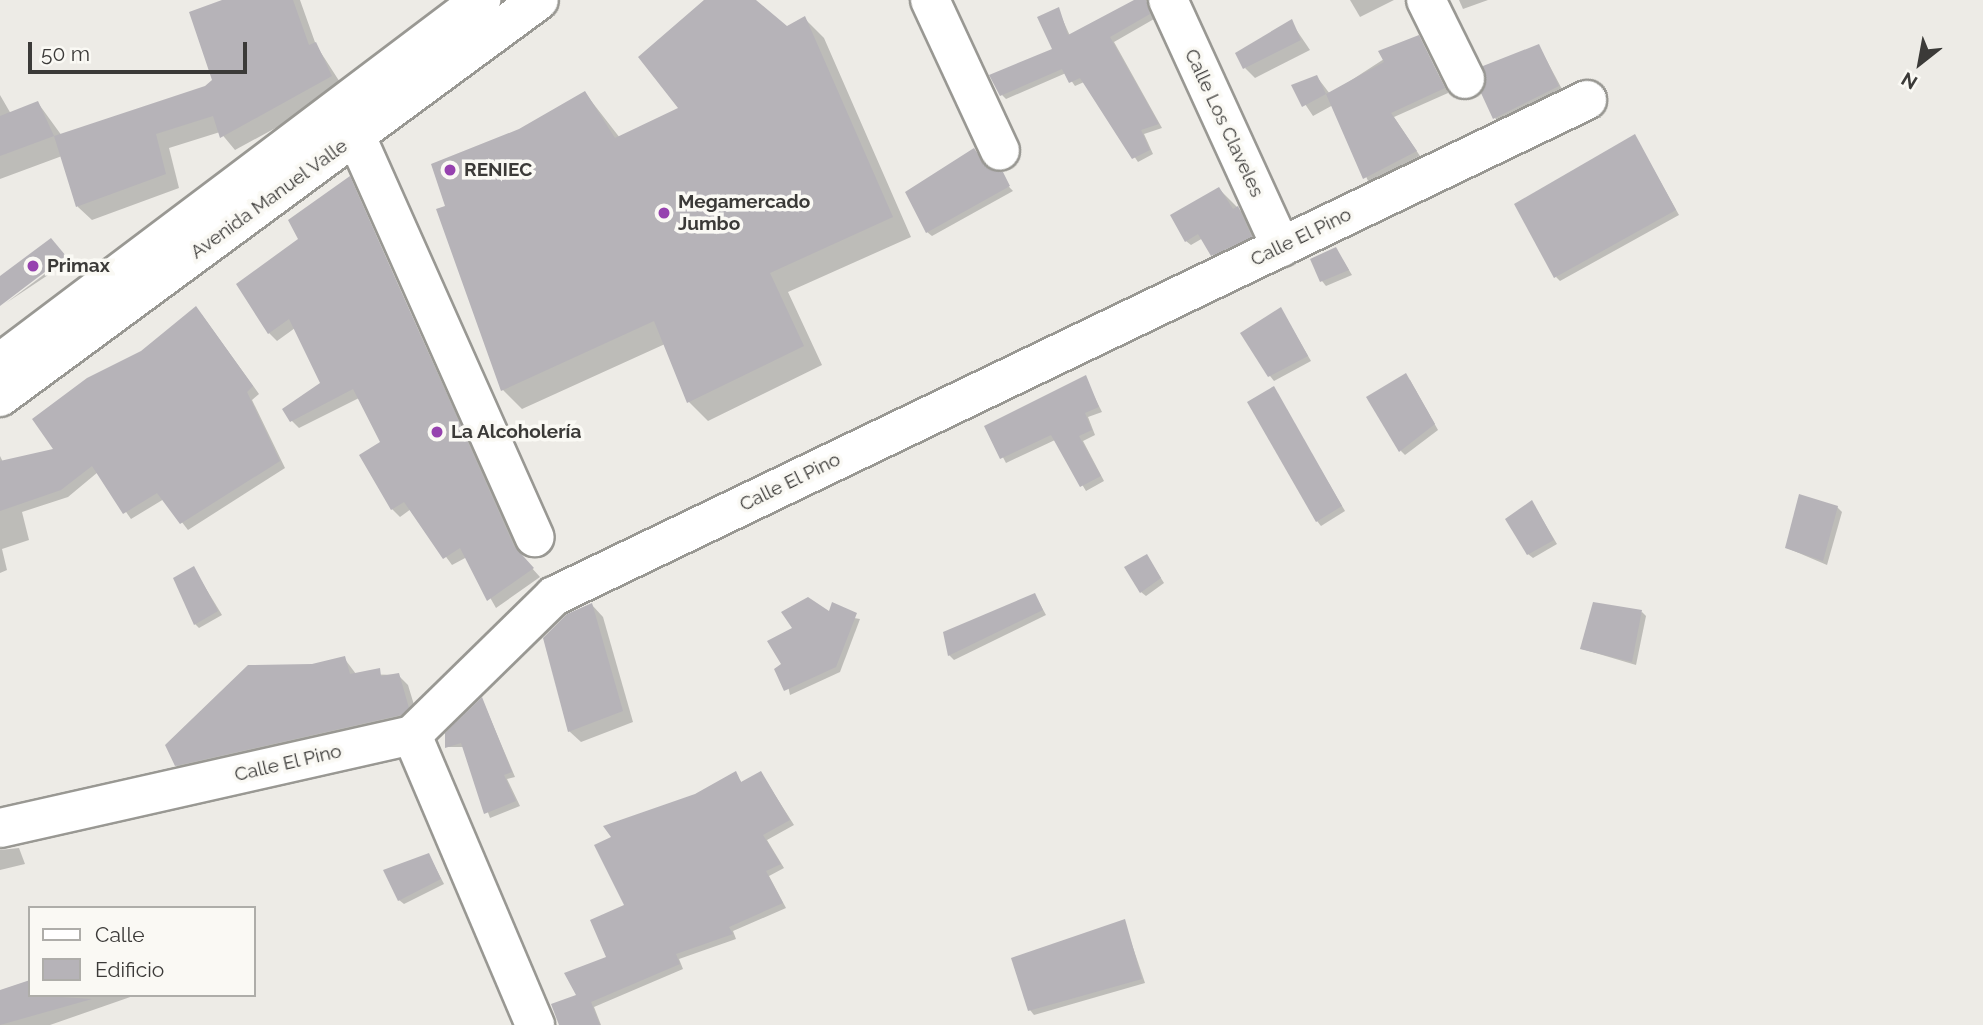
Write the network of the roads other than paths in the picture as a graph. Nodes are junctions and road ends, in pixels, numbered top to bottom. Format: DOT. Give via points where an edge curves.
graph roads {
  1 [pos="481,0"];
  2 [pos="538,0"];
  3 [pos="930,0"];
  4 [pos="1168,0"];
  5 [pos="1426,0"];
  6 [pos="1465,79"];
  7 [pos="1587,100"];
  8 [pos="349,120"];
  9 [pos="1000,151"];
  10 [pos="1281,247"];
  11 [pos="0,363"];
  12 [pos="0,397"];
  13 [pos="534,537"];
  14 [pos="412,735"];
  15 [pos="0,828"];
  16 [pos="535,1025"];
  1 -- 8 [label="street, Avenida Manuel Valle"];
  2 -- 8 [label="street, Avenida Manuel Valle"];
  3 -- 9 [label="street"];
  4 -- 10 [label="street, Calle Los Claveles"];
  5 -- 6 [label="street"];
  7 -- 10 [label="street, Calle El Pino"];
  8 -- 11 [label="street, Avenida Manuel Valle"];
  8 -- 12 [label="street, Avenida Manuel Valle"];
  8 -- 13 [label="street"];
  10 -- 14 [label="street, Calle El Pino" via="554,596"];
  14 -- 15 [label="street, Calle El Pino"];
  14 -- 16 [label="street"];
}
